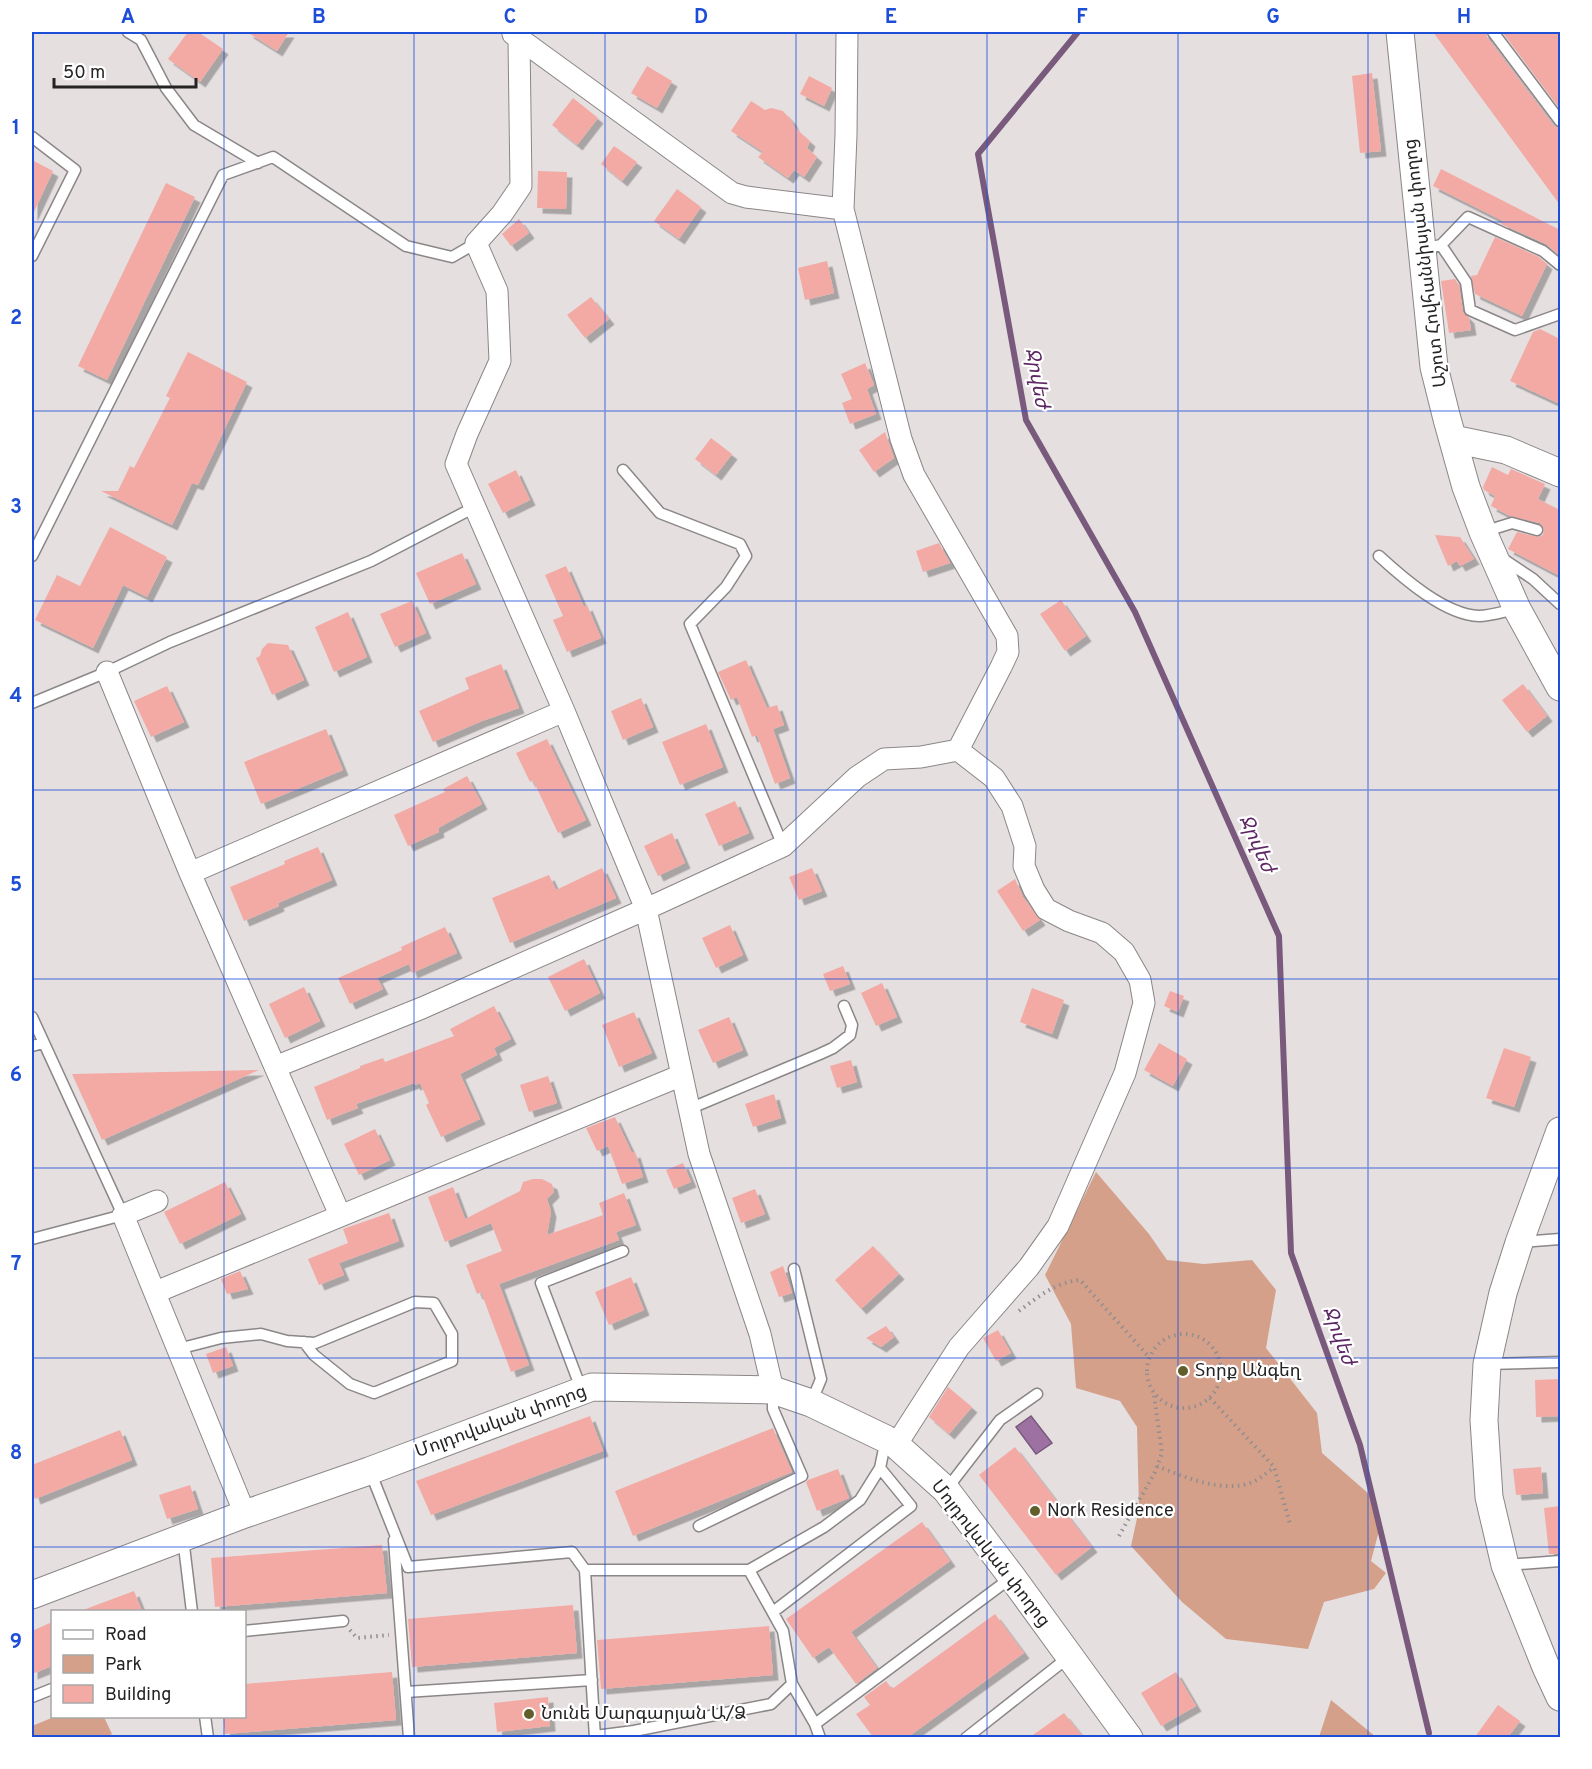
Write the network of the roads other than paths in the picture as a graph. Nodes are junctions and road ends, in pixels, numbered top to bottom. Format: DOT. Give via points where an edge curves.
graph roads {
  1 [pos="128,32"];
  2 [pos="847,32"];
  3 [pos="1400,32"];
  4 [pos="1493,32"];
  5 [pos="514,36"];
  6 [pos="1560,121"];
  7 [pos="32,137"];
  8 [pos="258,163"];
  9 [pos="843,209"];
  10 [pos="476,243"];
  11 [pos="1432,247"];
  12 [pos="32,255"];
  13 [pos="1560,265"];
  14 [pos="1560,314"];
  15 [pos="1453,439"];
  16 [pos="623,470"];
  17 [pos="1560,473"];
  18 [pos="475,507"];
  19 [pos="1537,530"];
  20 [pos="1488,542"];
  21 [pos="32,556"];
  22 [pos="1379,556"];
  23 [pos="1560,604"];
  24 [pos="1517,609"];
  25 [pos="107,672"];
  26 [pos="1560,687"];
  27 [pos="32,703"];
  28 [pos="564,711"];
  29 [pos="958,750"];
  30 [pos="783,846"];
  31 [pos="190,873"];
  32 [pos="646,909"];
  33 [pos="844,1006"];
  34 [pos="32,1017"];
  35 [pos="43,1043"];
  36 [pos="32,1046"];
  37 [pos="275,1067"];
  38 [pos="682,1075"];
  39 [pos="689,1109"];
  40 [pos="1560,1131"];
  41 [pos="157,1201"];
  42 [pos="123,1215"];
  43 [pos="340,1215"];
  44 [pos="32,1239"];
  45 [pos="1560,1239"];
  46 [pos="1519,1243"];
  47 [pos="622,1251"];
  48 [pos="794,1269"];
  49 [pos="156,1292"];
  50 [pos="304,1342"];
  51 [pos="178,1349"];
  52 [pos="1560,1362"];
  53 [pos="1487,1364"];
  54 [pos="773,1390"];
  55 [pos="582,1391"];
  56 [pos="1037,1394"];
  57 [pos="811,1403"];
  58 [pos="891,1442"];
  59 [pos="880,1468"];
  60 [pos="369,1471"];
  61 [pos="945,1490"];
  62 [pos="244,1514"];
  63 [pos="699,1526"];
  64 [pos="393,1529"];
  65 [pos="183,1538"];
  66 [pos="1560,1562"];
  67 [pos="1505,1565"];
  68 [pos="585,1570"];
  69 [pos="749,1570"];
  70 [pos="1012,1577"];
  71 [pos="32,1594"];
  72 [pos="192,1610"];
  73 [pos="773,1612"];
  74 [pos="343,1621"];
  75 [pos="246,1631"];
  76 [pos="1070,1656"];
  77 [pos="592,1680"];
  78 [pos="792,1684"];
  79 [pos="51,1689"];
  80 [pos="406,1692"];
  81 [pos="32,1697"];
  82 [pos="1560,1697"];
  83 [pos="205,1718"];
  84 [pos="815,1724"];
  85 [pos="208,1737"];
  86 [pos="408,1737"];
  87 [pos="595,1737"];
  88 [pos="820,1737"];
  89 [pos="966,1737"];
  90 [pos="1128,1737"];
  1 -- 8 [label="lane" via="141,40 166,88 194,125"];
  2 -- 9 [label="street"];
  3 -- 11 [label="street, Աշոտ Հովհաննիսյան փողոց"];
  4 -- 6 [label="lane"];
  5 -- 9 [label="street" via="732,193"];
  5 -- 10 [label="street" via="520,186"];
  7 -- 12 [label="lane" via="75,170"];
  8 -- 10 [label="lane" via="273,157 406,246 452,257"];
  8 -- 21 [label="lane" via="223,175"];
  9 -- 29 [label="street" via="901,439 914,475 1007,636 1008,652"];
  10 -- 18 [label="street" via="497,291 500,361 456,464"];
  11 -- 13 [label="lane" via="1468,217 1543,251"];
  11 -- 14 [label="lane" via="1466,282 1470,310 1515,330"];
  11 -- 15 [label="street, Աշոտ Հովհաննիսյան փողոց" via="1434,367"];
  15 -- 17 [label="street" via="1506,450"];
  15 -- 20 [label="street, Աշոտ Հովհաննիսյան փողոց" via="1466,487"];
  16 -- 30 [label="lane" via="660,513 740,544 746,556 726,587 690,624"];
  18 -- 25 [label="lane" via="371,561 170,642"];
  18 -- 28 [label="street"];
  19 -- 20 [label="lane" via="1512,523"];
  20 -- 23 [label="lane"];
  20 -- 24 [label="street, Աշոտ Հովհաննիսյան փողոց"];
  22 -- 24 [label="lane" via="1404,579 1453,611 1480,616"];
  24 -- 26 [label="street, Աշոտ Հովհաննիսյան փողոց"];
  25 -- 27 [label="lane"];
  25 -- 31 [label="street"];
  28 -- 31 [label="street"];
  28 -- 32 [label="street"];
  29 -- 30 [label="street" via="884,759 857,777"];
  29 -- 58 [label="street" via="994,778 1012,806 1025,846 1024,866 1046,909 1102,933 1124,952 1140,980 1144,1004 1125,1073 1059,1226 959,1347"];
  30 -- 32 [label="street"];
  31 -- 37 [label="street"];
  32 -- 37 [label="street" via="422,1008"];
  32 -- 38 [label="street"];
  33 -- 39 [label="lane" via="852,1025 850,1035 832,1048"];
  34 -- 35 [label="lane"];
  35 -- 36 [label="lane"];
  35 -- 42 [label="lane"];
  37 -- 43 [label="street"];
  38 -- 39 [label="street"];
  38 -- 43 [label="street"];
  39 -- 54 [label="street" via="699,1154 760,1334"];
  40 -- 46 [label="street"];
  41 -- 42 [label="street"];
  42 -- 44 [label="lane"];
  42 -- 49 [label="street"];
  43 -- 49 [label="street"];
  45 -- 46 [label="lane"];
  46 -- 53 [label="street"];
  47 -- 55 [label="lane" via="541,1283"];
  48 -- 57 [label="lane" via="821,1379"];
  49 -- 51 [label="street"];
  50 -- 50 [label="lane" via="315,1343 415,1302 434,1302 452,1334 452,1361 374,1393 350,1384"];
  50 -- 51 [label="lane" via="261,1334 221,1338"];
  51 -- 62 [label="street"];
  52 -- 53 [label="lane"];
  53 -- 67 [label="street" via="1484,1420 1489,1497"];
  54 -- 55 [label="street, Մոլդովական փողոց" via="592,1387"];
  54 -- 57 [label="street, Մոլդովական փողոց"];
  54 -- 63 [label="lane" via="773,1408 802,1476"];
  55 -- 60 [label="street, Մոլդովական փողոց"];
  56 -- 61 [label="lane" via="1000,1420"];
  57 -- 58 [label="street, Մոլդովական փողոց"];
  58 -- 59 [label="lane"];
  58 -- 61 [label="street, Մոլդովական փողոց"];
  59 -- 69 [label="lane" via="860,1500 824,1527"];
  59 -- 73 [label="lane" via="911,1506"];
  60 -- 62 [label="street, Մոլդովական փողոց"];
  60 -- 64 [label="lane"];
  61 -- 70 [label="street, Մոլդովական փողոց"];
  62 -- 65 [label="street, Մոլդովական փողոց"];
  64 -- 68 [label="lane" via="408,1567 572,1552"];
  64 -- 80 [label="lane"];
  65 -- 71 [label="street, Մոլդովական փողոց"];
  65 -- 72 [label="lane"];
  66 -- 67 [label="lane"];
  67 -- 82 [label="street"];
  68 -- 69 [label="lane"];
  68 -- 77 [label="lane"];
  69 -- 73 [label="lane"];
  70 -- 76 [label="street, Մոլդովական փողոց"];
  70 -- 84 [label="lane"];
  73 -- 78 [label="lane" via="783,1631"];
  74 -- 75 [label="lane"];
  76 -- 89 [label="lane"];
  76 -- 90 [label="street, Մոլդովական փողոց"];
  77 -- 80 [label="lane"];
  77 -- 87 [label="lane"];
  78 -- 84 [label="lane"];
  78 -- 87 [label="lane" via="771,1704"];
  79 -- 81 [label="lane"];
  80 -- 86 [label="lane"];
  83 -- 85 [label="lane"];
  84 -- 88 [label="lane"];
}
